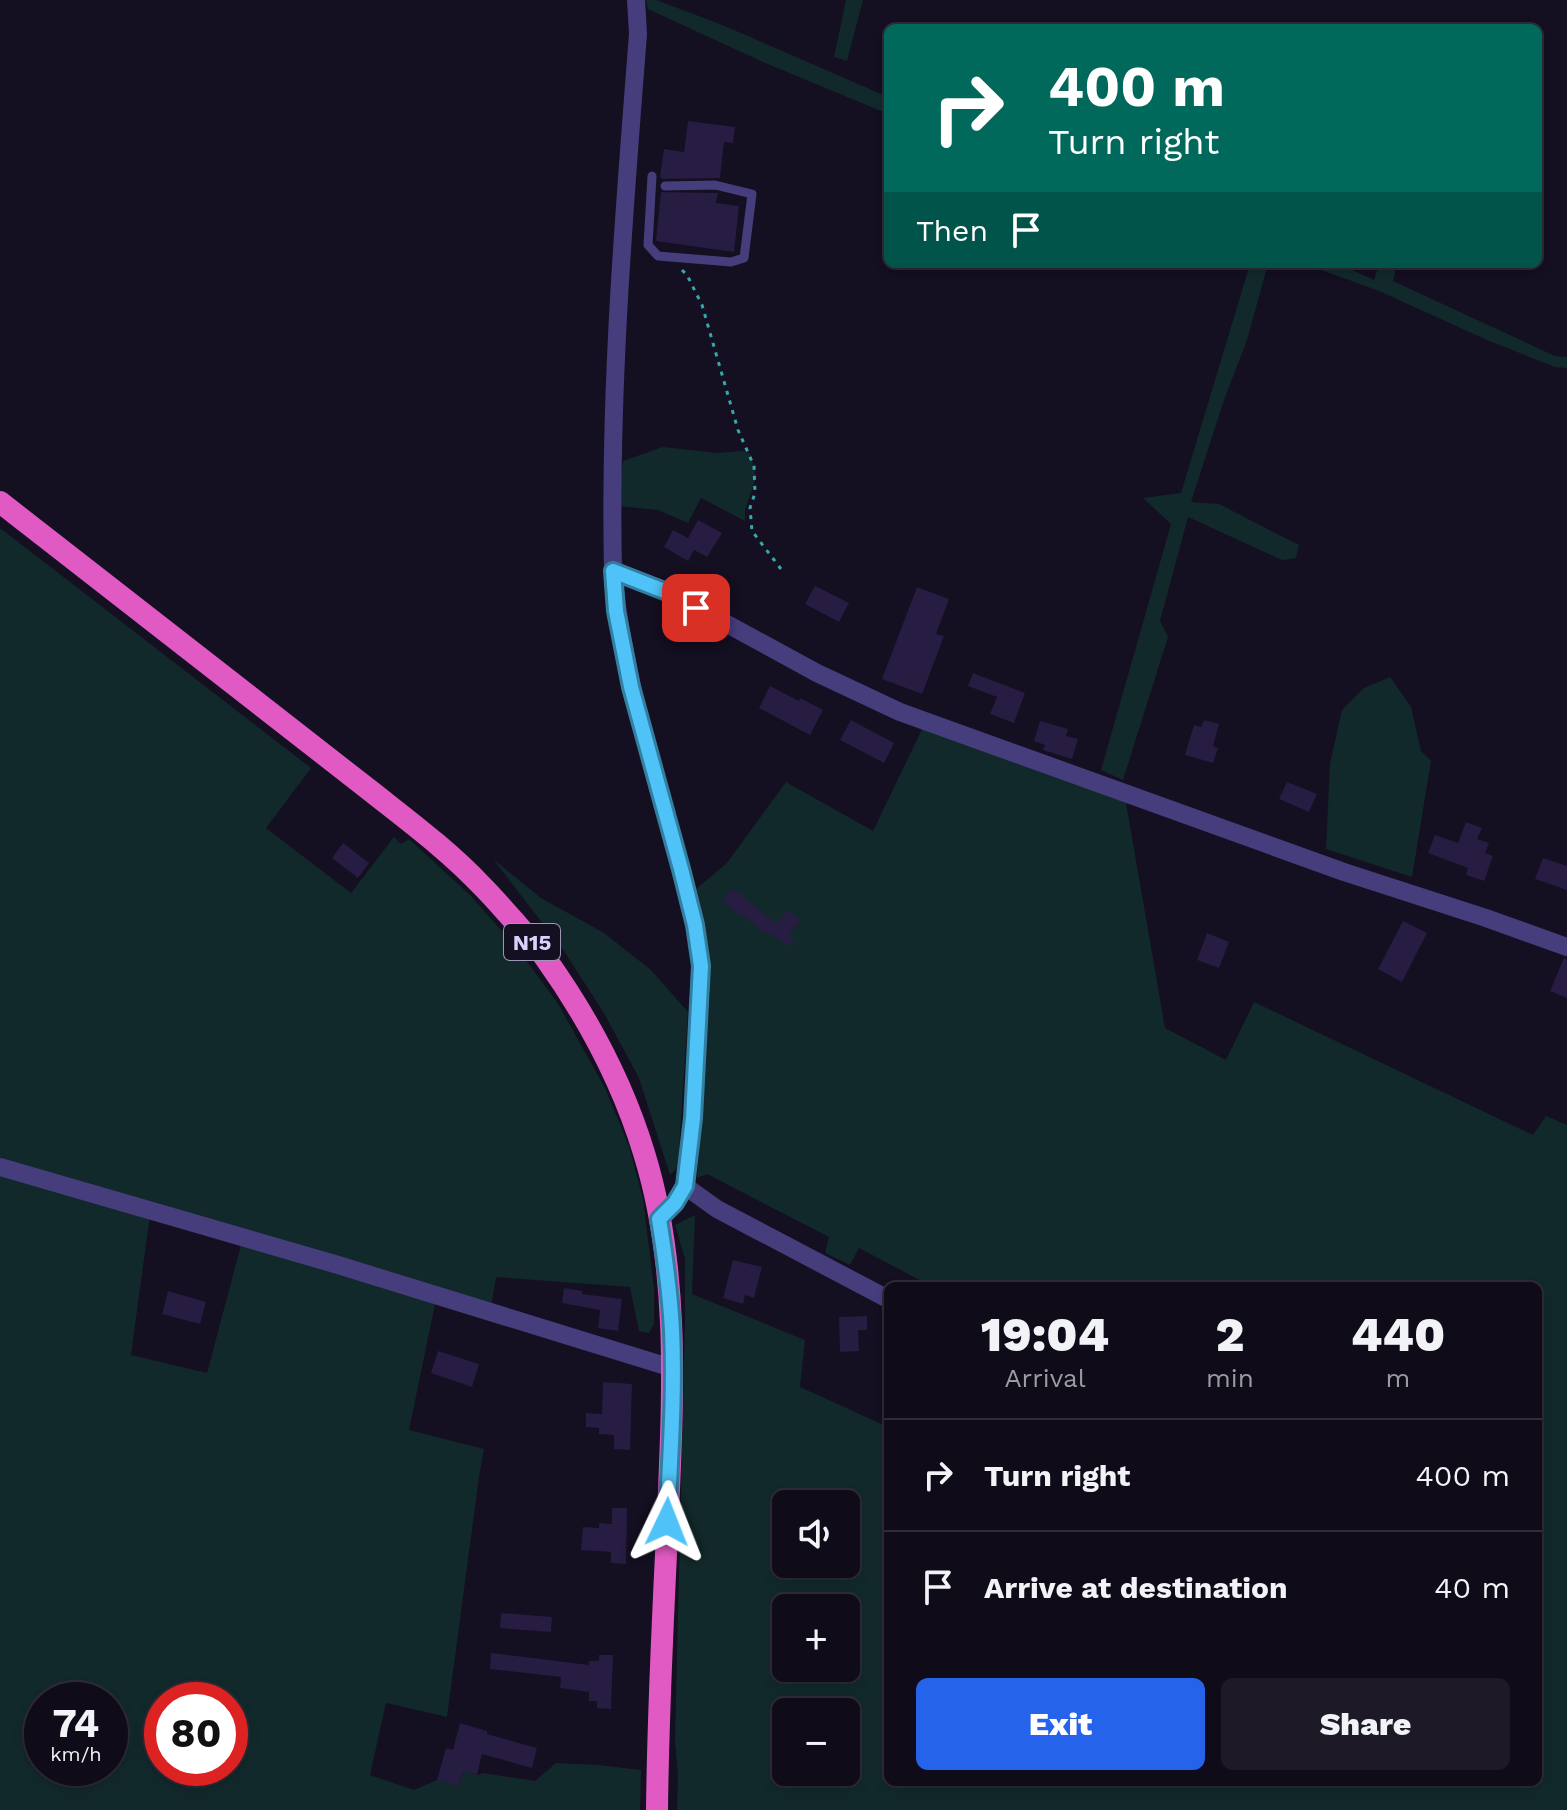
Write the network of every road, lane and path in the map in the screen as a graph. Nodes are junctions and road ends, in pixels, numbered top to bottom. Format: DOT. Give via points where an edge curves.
graph roads {
  1 [pos="636,0"];
  2 [pos="652,176"];
  3 [pos="665,186"];
  4 [pos="649,202"];
  5 [pos="624,205"];
  6 [pos="682,258"];
  7 [pos="0,502"];
  8 [pos="781,569"];
  9 [pos="613,571"];
  10 [pos="1567,947"];
  11 [pos="0,1167"];
  12 [pos="685,1186"];
  13 [pos="659,1219"];
  14 [pos="884,1297"];
  15 [pos="672,1368"];
  16 [pos="657,1810"];
  1 -- 5 [label="street"];
  2 -- 4 [label="lane"];
  3 -- 6 [label="lane" via="715,185 752,194 744,258"];
  4 -- 5 [label="lane"];
  4 -- 6 [label="lane" via="648,245 658,256"];
  5 -- 9 [label="street" via="612,443"];
  6 -- 8 [label="path" via="681,269 702,305 738,430 754,466 752,531"];
  7 -- 13 [label="highway, N15" via="372,792 481,885 545,956 586,1021 630,1113"];
  9 -- 10 [label="street" via="672,594 900,712"];
  9 -- 12 [label="street" via="631,687 695,925 701,966"];
  11 -- 15 [label="street"];
  12 -- 13 [label="street"];
  12 -- 14 [label="street" via="717,1209"];
  13 -- 15 [label="highway, N15"];
  15 -- 16 [label="highway, N15"];
}
